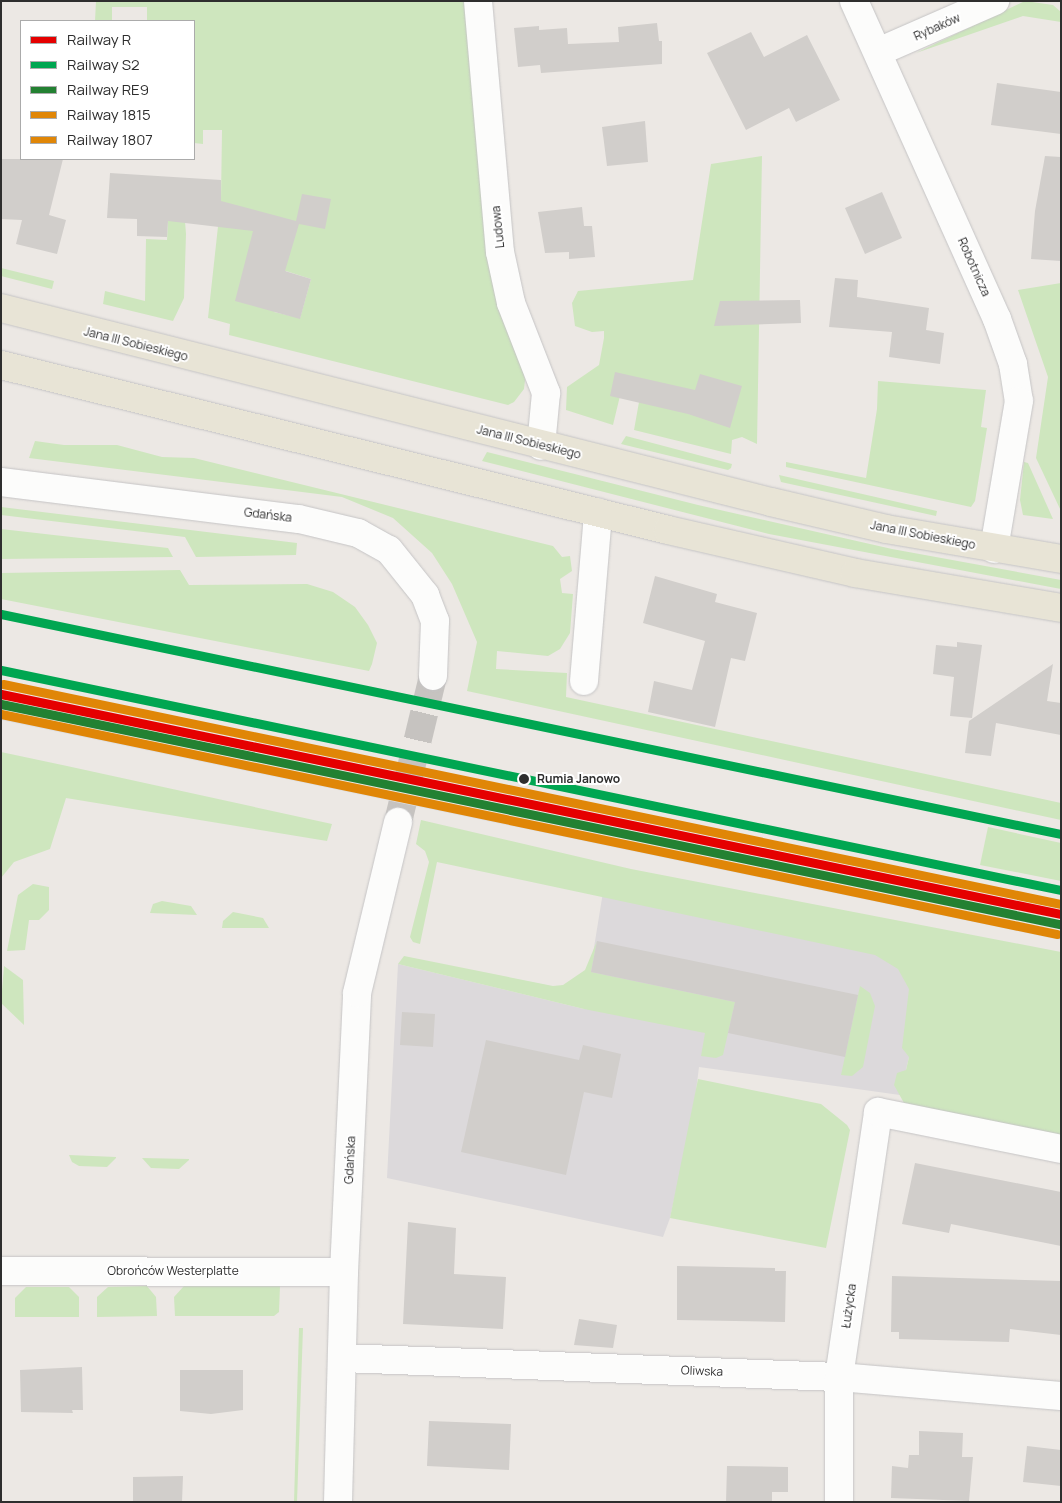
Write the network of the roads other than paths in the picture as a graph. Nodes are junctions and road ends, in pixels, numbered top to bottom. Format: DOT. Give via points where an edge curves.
graph roads {
  1 [pos="478,1"];
  2 [pos="854,1"];
  3 [pos="995,1"];
  4 [pos="878,52"];
  5 [pos="1,308"];
  6 [pos="1,365"];
  7 [pos="542,446"];
  8 [pos="1,482"];
  9 [pos="598,513"];
  10 [pos="994,549"];
  11 [pos="1061,559"];
  12 [pos="1061,608"];
  13 [pos="433,676"];
  14 [pos="584,681"];
  15 [pos="398,822"];
  16 [pos="1061,1149"];
  17 [pos="1,1271"];
  18 [pos="344,1272"];
  19 [pos="343,1358"];
  20 [pos="839,1376"];
  21 [pos="1061,1396"];
  22 [pos="338,1502"];
  23 [pos="839,1502"];
  1 -- 7 [label="street, Ludowa" via="500,252 511,303 546,393"];
  2 -- 4 [label="street, Robotnicza"];
  3 -- 4 [label="street, Rybaków"];
  4 -- 10 [label="street, Robotnicza" via="997,319 1013,364 1018,401"];
  5 -- 7 [label="main road, Jana III Sobieskiego"];
  6 -- 9 [label="main road"];
  7 -- 10 [label="main road, Jana III Sobieskiego" via="886,529"];
  8 -- 13 [label="street, Gdańska" via="299,519 358,533 389,550 426,596 435,621"];
  9 -- 12 [label="main road" via="855,573"];
  9 -- 14 [label="street"];
  10 -- 11 [label="main road, Jana III Sobieskiego"];
  15 -- 18 [label="street, Gdańska" via="357,993"];
  16 -- 20 [label="street, Łużycka" via="878,1112"];
  17 -- 18 [label="street, Obrońców Westerplatte"];
  18 -- 19 [label="street, Gdańska"];
  19 -- 20 [label="street, Oliwska"];
  19 -- 22 [label="street, Gdańska"];
  20 -- 21 [label="street, Oliwska"];
  20 -- 23 [label="street, Łużycka"];
}
